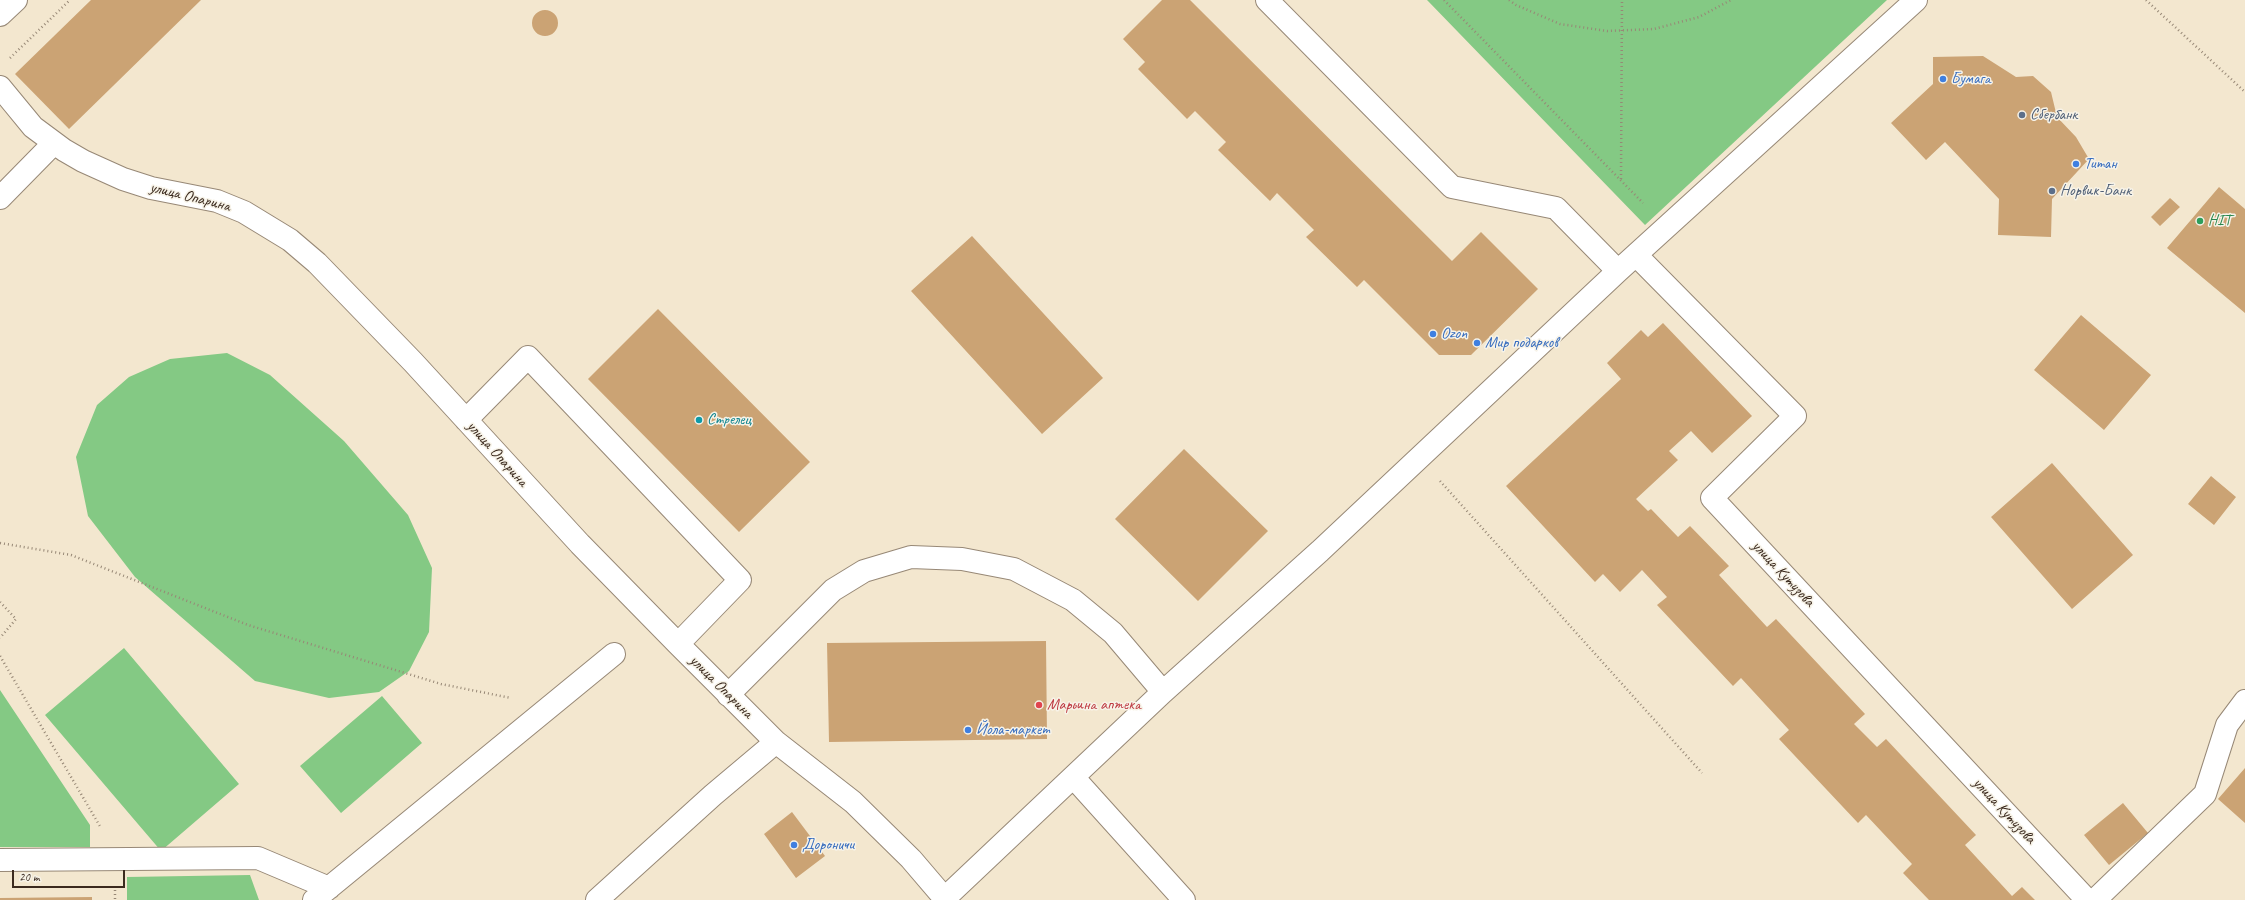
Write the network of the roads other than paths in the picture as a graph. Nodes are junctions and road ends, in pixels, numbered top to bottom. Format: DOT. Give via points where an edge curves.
graph roads {
  1 [pos="16,0"];
  2 [pos="1267,0"];
  3 [pos="1916,0"];
  4 [pos="0,15"];
  5 [pos="0,86"];
  6 [pos="54,143"];
  7 [pos="0,198"];
  8 [pos="1636,255"];
  9 [pos="1618,271"];
  10 [pos="466,420"];
  11 [pos="678,644"];
  12 [pos="614,654"];
  13 [pos="1163,692"];
  14 [pos="728,695"];
  15 [pos="2245,701"];
  16 [pos="776,742"];
  17 [pos="1074,778"];
  18 [pos="0,860"];
  19 [pos="321,894"];
  20 [pos="946,899"];
  21 [pos="596,900"];
  22 [pos="1184,900"];
  23 [pos="2087,900"];
  24 [pos="2095,900"];
  1 -- 4 [label="street"];
  2 -- 9 [label="street" via="1452,187 1556,208"];
  3 -- 8 [label="street"];
  5 -- 6 [label="street, улица Опарина" via="33,127"];
  6 -- 7 [label="street"];
  6 -- 10 [label="street, улица Опарина" via="98,169 123,179 151,188 217,201 244,212 290,240 357,302"];
  8 -- 9 [label="street"];
  8 -- 23 [label="street, улица Кутузова" via="1795,416 1712,498"];
  9 -- 13 [label="street" via="1320,551"];
  10 -- 11 [label="street, улица Опарина" via="580,544"];
  10 -- 11 [label="street" via="528,357 740,580"];
  11 -- 14 [label="street, улица Опарина"];
  12 -- 19 [label="street"];
  13 -- 14 [label="street" via="1113,633 1072,600 1014,569 962,559 911,557 864,572 833,590"];
  13 -- 17 [label="street"];
  14 -- 16 [label="street, улица Опарина"];
  15 -- 24 [label="street" via="2226,726 2205,794"];
  16 -- 20 [label="street, улица Опарина" via="852,802 911,859"];
  16 -- 21 [label="street"];
  17 -- 20 [label="street"];
  17 -- 22 [label="street"];
  18 -- 19 [label="street" via="258,858"];
}
